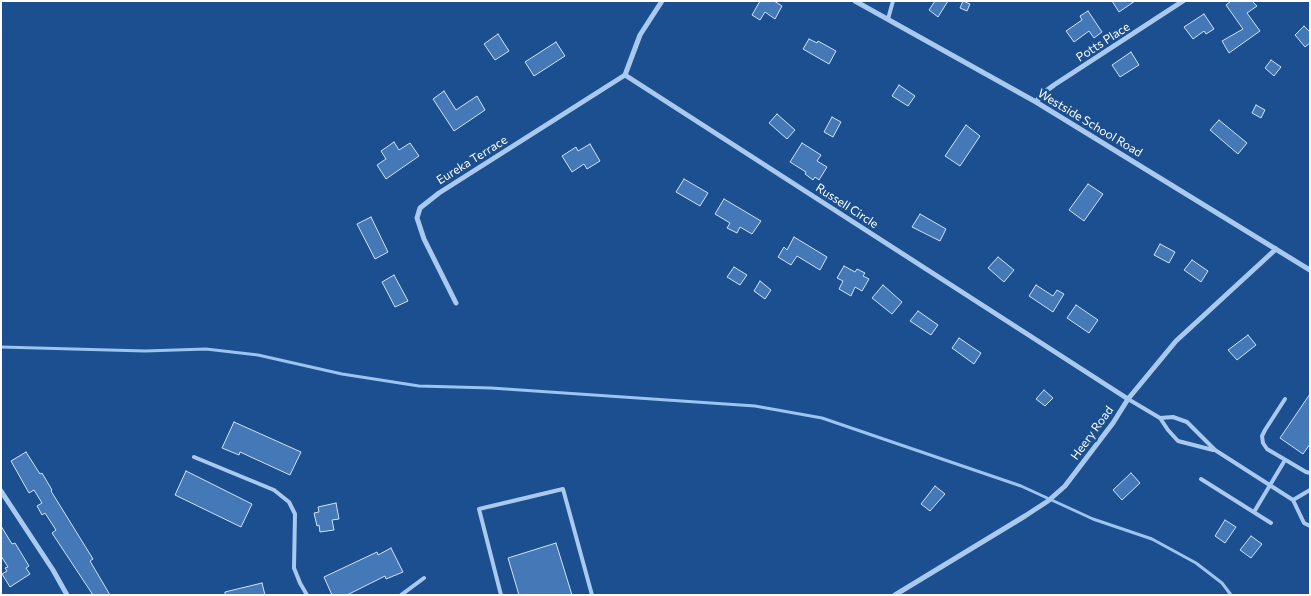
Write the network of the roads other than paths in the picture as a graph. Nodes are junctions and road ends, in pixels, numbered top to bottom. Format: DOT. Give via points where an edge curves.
graph roads {
  1 [pos="662,1"];
  2 [pos="855,1"];
  3 [pos="893,1"];
  4 [pos="1183,1"];
  5 [pos="888,19"];
  6 [pos="625,75"];
  7 [pos="1036,102"];
  8 [pos="1276,249"];
  9 [pos="1310,270"];
  10 [pos="456,303"];
  11 [pos="1128,399"];
  12 [pos="1285,399"];
  13 [pos="1160,418"];
  14 [pos="1215,450"];
  15 [pos="194,457"];
  16 [pos="1285,460"];
  17 [pos="1310,473"];
  18 [pos="1201,479"];
  19 [pos="1269,485"];
  20 [pos="1310,490"];
  21 [pos="1,491"];
  22 [pos="1293,500"];
  23 [pos="1254,512"];
  24 [pos="1271,523"];
  25 [pos="1310,526"];
  26 [pos="424,578"];
  27 [pos="67,595"];
  28 [pos="308,595"];
  29 [pos="400,595"];
  30 [pos="502,595"];
  31 [pos="592,595"];
  32 [pos="895,595"];
  1 -- 6 [label="street" via="640,35"];
  2 -- 5 [label="street, Westside School Road"];
  3 -- 5 [label="lane"];
  4 -- 7 [label="street, Potts Place" via="1054,85"];
  5 -- 7 [label="street, Westside School Road"];
  6 -- 10 [label="street, Eureka Terrace" via="439,192 420,208 417,218 424,239"];
  6 -- 11 [label="street, Russell Circle"];
  7 -- 8 [label="street, Westside School Road"];
  8 -- 9 [label="street, Westside School Road"];
  8 -- 11 [label="street, Heery Road" via="1176,341"];
  11 -- 13 [label="lane"];
  11 -- 32 [label="street, Heery Road" via="1065,486 1048,500"];
  12 -- 16 [label="lane" via="1262,436 1267,449"];
  13 -- 14 [label="lane" via="1178,441"];
  13 -- 14 [label="lane" via="1173,417 1187,422"];
  14 -- 19 [label="lane"];
  15 -- 28 [label="lane" via="274,490 289,502 295,514 294,568"];
  16 -- 17 [label="lane"];
  16 -- 19 [label="lane"];
  18 -- 23 [label="lane"];
  19 -- 22 [label="lane"];
  19 -- 23 [label="lane"];
  20 -- 22 [label="lane"];
  21 -- 27 [label="street"];
  22 -- 25 [label="lane" via="1304,523"];
  23 -- 24 [label="lane"];
  26 -- 29 [label="lane"];
  30 -- 31 [label="lane" via="480,508 564,489"];
}
